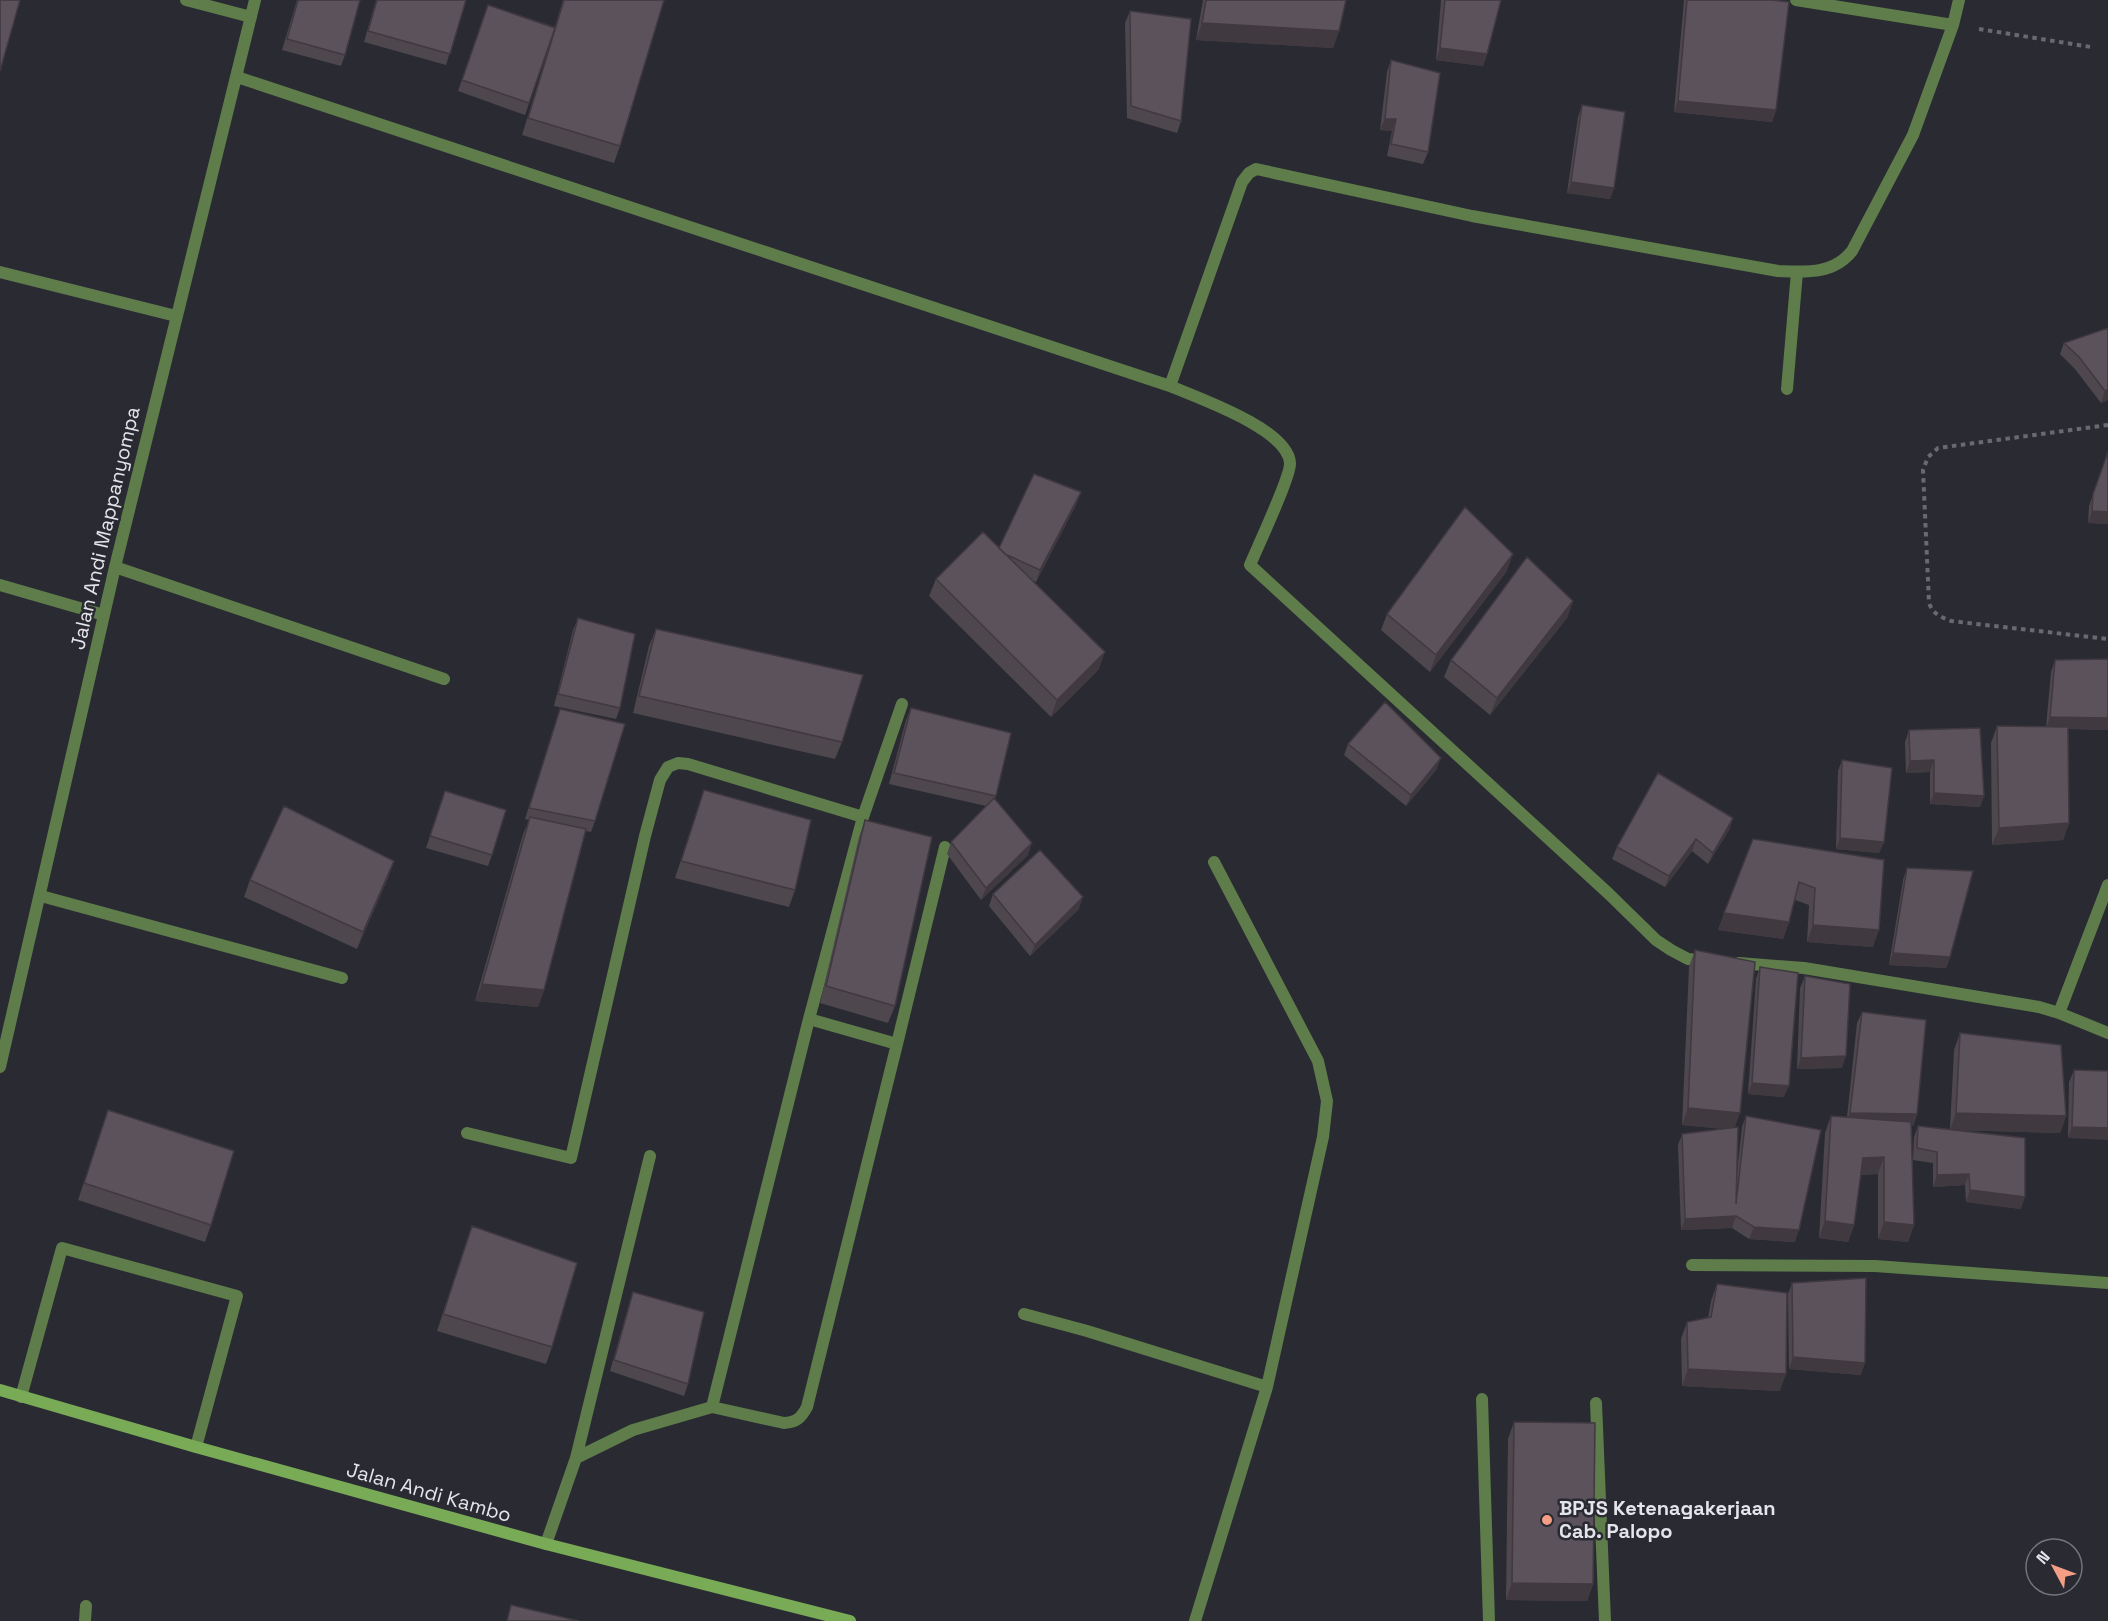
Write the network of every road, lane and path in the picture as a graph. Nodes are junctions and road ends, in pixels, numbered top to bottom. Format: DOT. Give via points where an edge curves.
graph roads {
  1 [pos="186,0"];
  2 [pos="255,0"];
  3 [pos="1796,0"];
  4 [pos="1959,0"];
  5 [pos="251,17"];
  6 [pos="1953,25"];
  7 [pos="2091,47"];
  8 [pos="237,77"];
  9 [pos="0,272"];
  10 [pos="1797,272"];
  11 [pos="176,316"];
  12 [pos="1170,386"];
  13 [pos="1786,389"];
  14 [pos="2108,426"];
  15 [pos="115,567"];
  16 [pos="0,585"];
  17 [pos="104,615"];
  18 [pos="2108,639"];
  19 [pos="444,679"];
  20 [pos="902,704"];
  21 [pos="862,817"];
  22 [pos="945,847"];
  23 [pos="1214,862"];
  24 [pos="2108,885"];
  25 [pos="41,896"];
  26 [pos="342,978"];
  27 [pos="2059,1013"];
  28 [pos="809,1019"];
  29 [pos="2108,1033"];
  30 [pos="897,1044"];
  31 [pos="0,1067"];
  32 [pos="467,1132"];
  33 [pos="650,1156"];
  34 [pos="1692,1265"];
  35 [pos="2108,1283"];
  36 [pos="1024,1314"];
  37 [pos="1267,1387"];
  38 [pos="0,1390"];
  39 [pos="21,1397"];
  40 [pos="1482,1399"];
  41 [pos="1596,1403"];
  42 [pos="712,1407"];
  43 [pos="196,1447"];
  44 [pos="576,1458"];
  45 [pos="546,1544"];
  46 [pos="86,1606"];
  47 [pos="85,1621"];
  48 [pos="850,1621"];
  49 [pos="1195,1621"];
  50 [pos="1489,1621"];
  51 [pos="1605,1621"];
  1 -- 5 [label="street"];
  2 -- 5 [label="street, Jalan Andi Mappanyompa"];
  3 -- 6 [label="street"];
  4 -- 6 [label="street"];
  5 -- 8 [label="street, Jalan Andi Mappanyompa"];
  6 -- 7 [label="path"];
  6 -- 10 [label="street" via="1913,135 1852,251 1829,269"];
  8 -- 11 [label="street, Jalan Andi Mappanyompa"];
  8 -- 12 [label="street"];
  9 -- 11 [label="street"];
  10 -- 12 [label="street" via="1472,216 1256,169 1242,182"];
  10 -- 13 [label="street"];
  11 -- 15 [label="street, Jalan Andi Mappanyompa"];
  12 -- 27 [label="street" via="1250,421 1269,433 1288,454 1290,468 1250,565 1664,945 1688,959 1804,968"];
  14 -- 18 [label="path" via="1938,448 1928,457 1923,470 1931,610 1952,621"];
  15 -- 17 [label="street, Jalan Andi Mappanyompa"];
  15 -- 19 [label="street"];
  16 -- 17 [label="street"];
  17 -- 25 [label="street, Jalan Andi Mappanyompa"];
  20 -- 21 [label="street"];
  21 -- 28 [label="street"];
  21 -- 32 [label="street" via="688,764 668,767 660,780 645,836 571,1158"];
  22 -- 30 [label="street"];
  23 -- 37 [label="street" via="1318,1061 1327,1101 1323,1137"];
  24 -- 27 [label="street"];
  25 -- 26 [label="street"];
  25 -- 31 [label="street, Jalan Andi Mappanyompa"];
  27 -- 29 [label="street"];
  28 -- 30 [label="street"];
  28 -- 42 [label="street"];
  30 -- 42 [label="street" via="807,1407 799,1420 784,1423"];
  33 -- 44 [label="street"];
  34 -- 35 [label="street" via="1875,1266"];
  36 -- 37 [label="street"];
  37 -- 49 [label="street"];
  38 -- 39 [label="street, Jalan Andi Kambo"];
  39 -- 43 [label="street, Jalan Andi Kambo"];
  39 -- 43 [label="street" via="62,1248 237,1296"];
  40 -- 50 [label="street"];
  41 -- 51 [label="street"];
  42 -- 44 [label="street" via="633,1430"];
  43 -- 45 [label="street, Jalan Andi Kambo"];
  44 -- 45 [label="street"];
  45 -- 48 [label="street, Jalan Andi Kambo"];
  46 -- 47 [label="street"];
}
